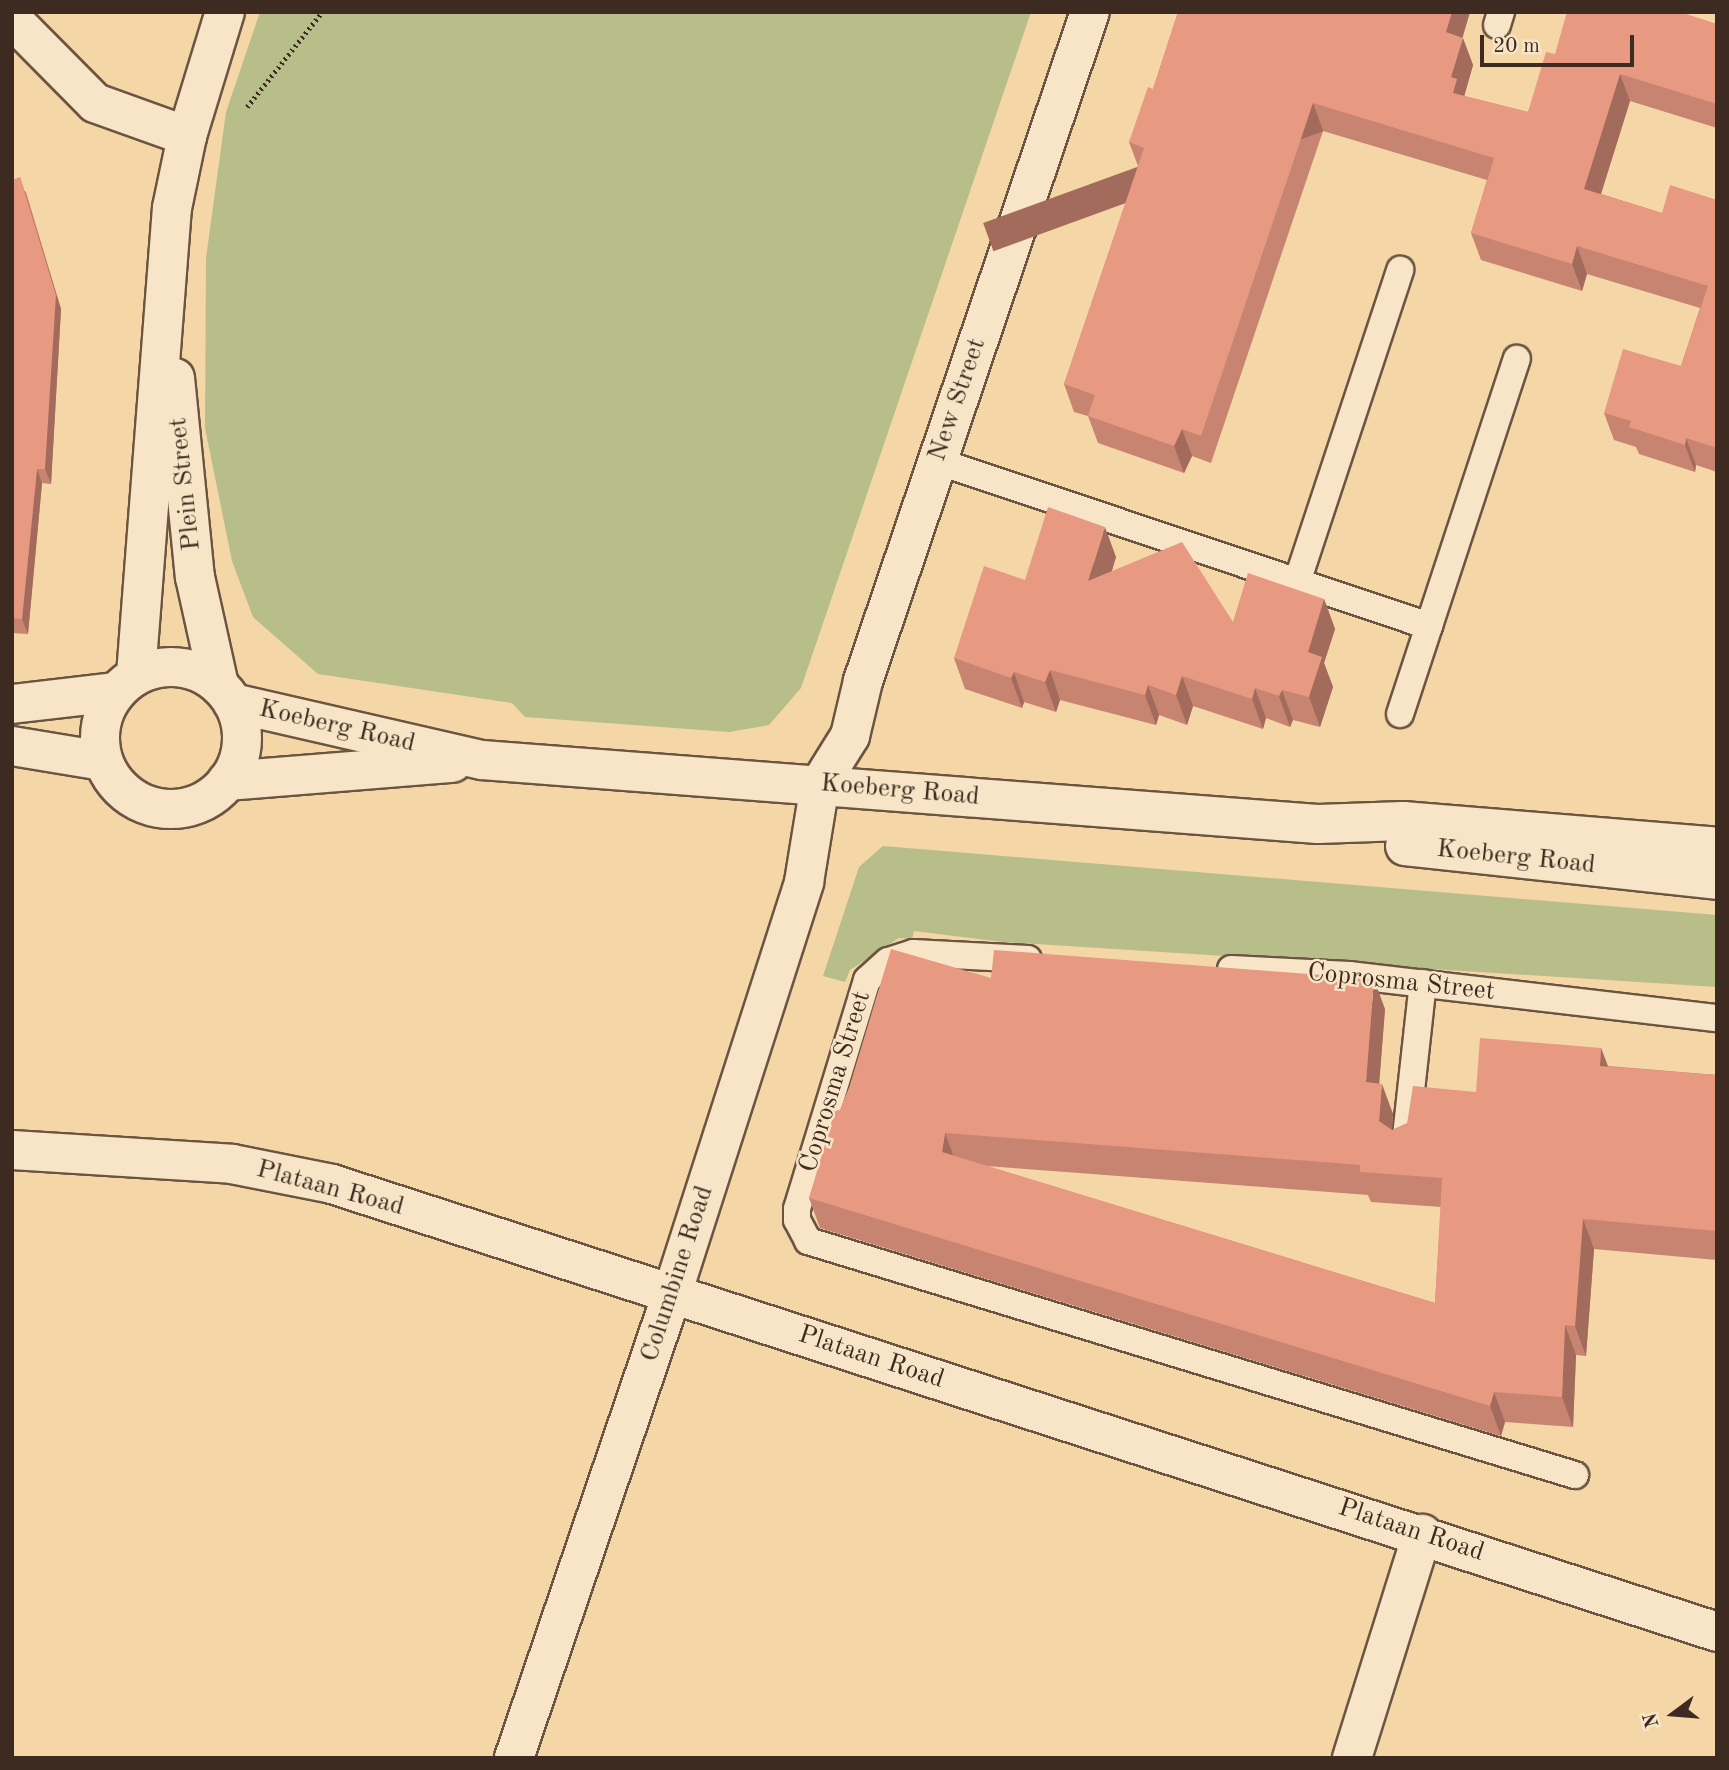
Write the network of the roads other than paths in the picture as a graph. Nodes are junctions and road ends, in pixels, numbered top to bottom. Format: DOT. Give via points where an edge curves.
graph roads {
  1 [pos="225,12"];
  2 [pos="1090,12"];
  3 [pos="12,19"];
  4 [pos="187,136"];
  5 [pos="1401,271"];
  6 [pos="164,282"];
  7 [pos="1517,359"];
  8 [pos="937,461"];
  9 [pos="1297,582"];
  10 [pos="1429,626"];
  11 [pos="126,684"];
  12 [pos="226,694"];
  13 [pos="12,704"];
  14 [pos="1400,715"];
  15 [pos="12,746"];
  16 [pos="482,760"];
  17 [pos="103,761"];
  18 [pos="228,781"];
  19 [pos="820,784"];
  20 [pos="1318,824"];
  21 [pos="1717,847"];
  22 [pos="1717,880"];
  23 [pos="1049,960"];
  24 [pos="1199,967"];
  25 [pos="1423,983"];
  26 [pos="1717,1018"];
  27 [pos="1405,1145"];
  28 [pos="12,1150"];
  29 [pos="672,1294"];
  30 [pos="1575,1475"];
  31 [pos="1422,1534"];
  32 [pos="1717,1632"];
  33 [pos="513,1758"];
  34 [pos="1352,1758"];
  1 -- 4 [label="street, Plein Street"];
  2 -- 8 [label="street, New Street"];
  3 -- 4 [label="street" via="95,103"];
  4 -- 6 [label="street, Plein Street"];
  5 -- 9 [label="lane"];
  6 -- 11 [label="street, Plein Street"];
  6 -- 12 [label="street, Plein Street" via="195,577"];
  7 -- 10 [label="lane"];
  8 -- 9 [label="lane"];
  8 -- 19 [label="street, New Street" via="863,681 850,736"];
  9 -- 10 [label="lane"];
  10 -- 14 [label="lane"];
  11 -- 12 [label="street" via="179,667"];
  11 -- 13 [label="street"];
  11 -- 17 [label="street" via="100,725"];
  12 -- 16 [label="street, Koeberg Road"];
  12 -- 18 [label="street" via="241,725 241,749"];
  15 -- 17 [label="street"];
  16 -- 18 [label="street, Koeberg Road"];
  16 -- 19 [label="street, Koeberg Road"];
  17 -- 18 [label="street" via="129,796 160,809 202,803"];
  19 -- 20 [label="street, Koeberg Road"];
  19 -- 29 [label="street, Columbine Road" via="804,882"];
  20 -- 21 [label="street, Koeberg Road" via="1403,821"];
  20 -- 22 [label="street, Koeberg Road" via="1394,844"];
  23 -- 30 [label="lane, Coprosma Street" via="914,953 875,970 867,980 797,1209 797,1220 808,1241"];
  24 -- 25 [label="lane, Coprosma Street"];
  25 -- 26 [label="lane, Coprosma Street"];
  25 -- 27 [label="lane"];
  28 -- 29 [label="street, Plataan Road" via="267,1170 332,1184"];
  29 -- 31 [label="street, Plataan Road"];
  29 -- 33 [label="street, Columbine Road"];
  31 -- 32 [label="street, Plataan Road"];
  31 -- 34 [label="street"];
}
